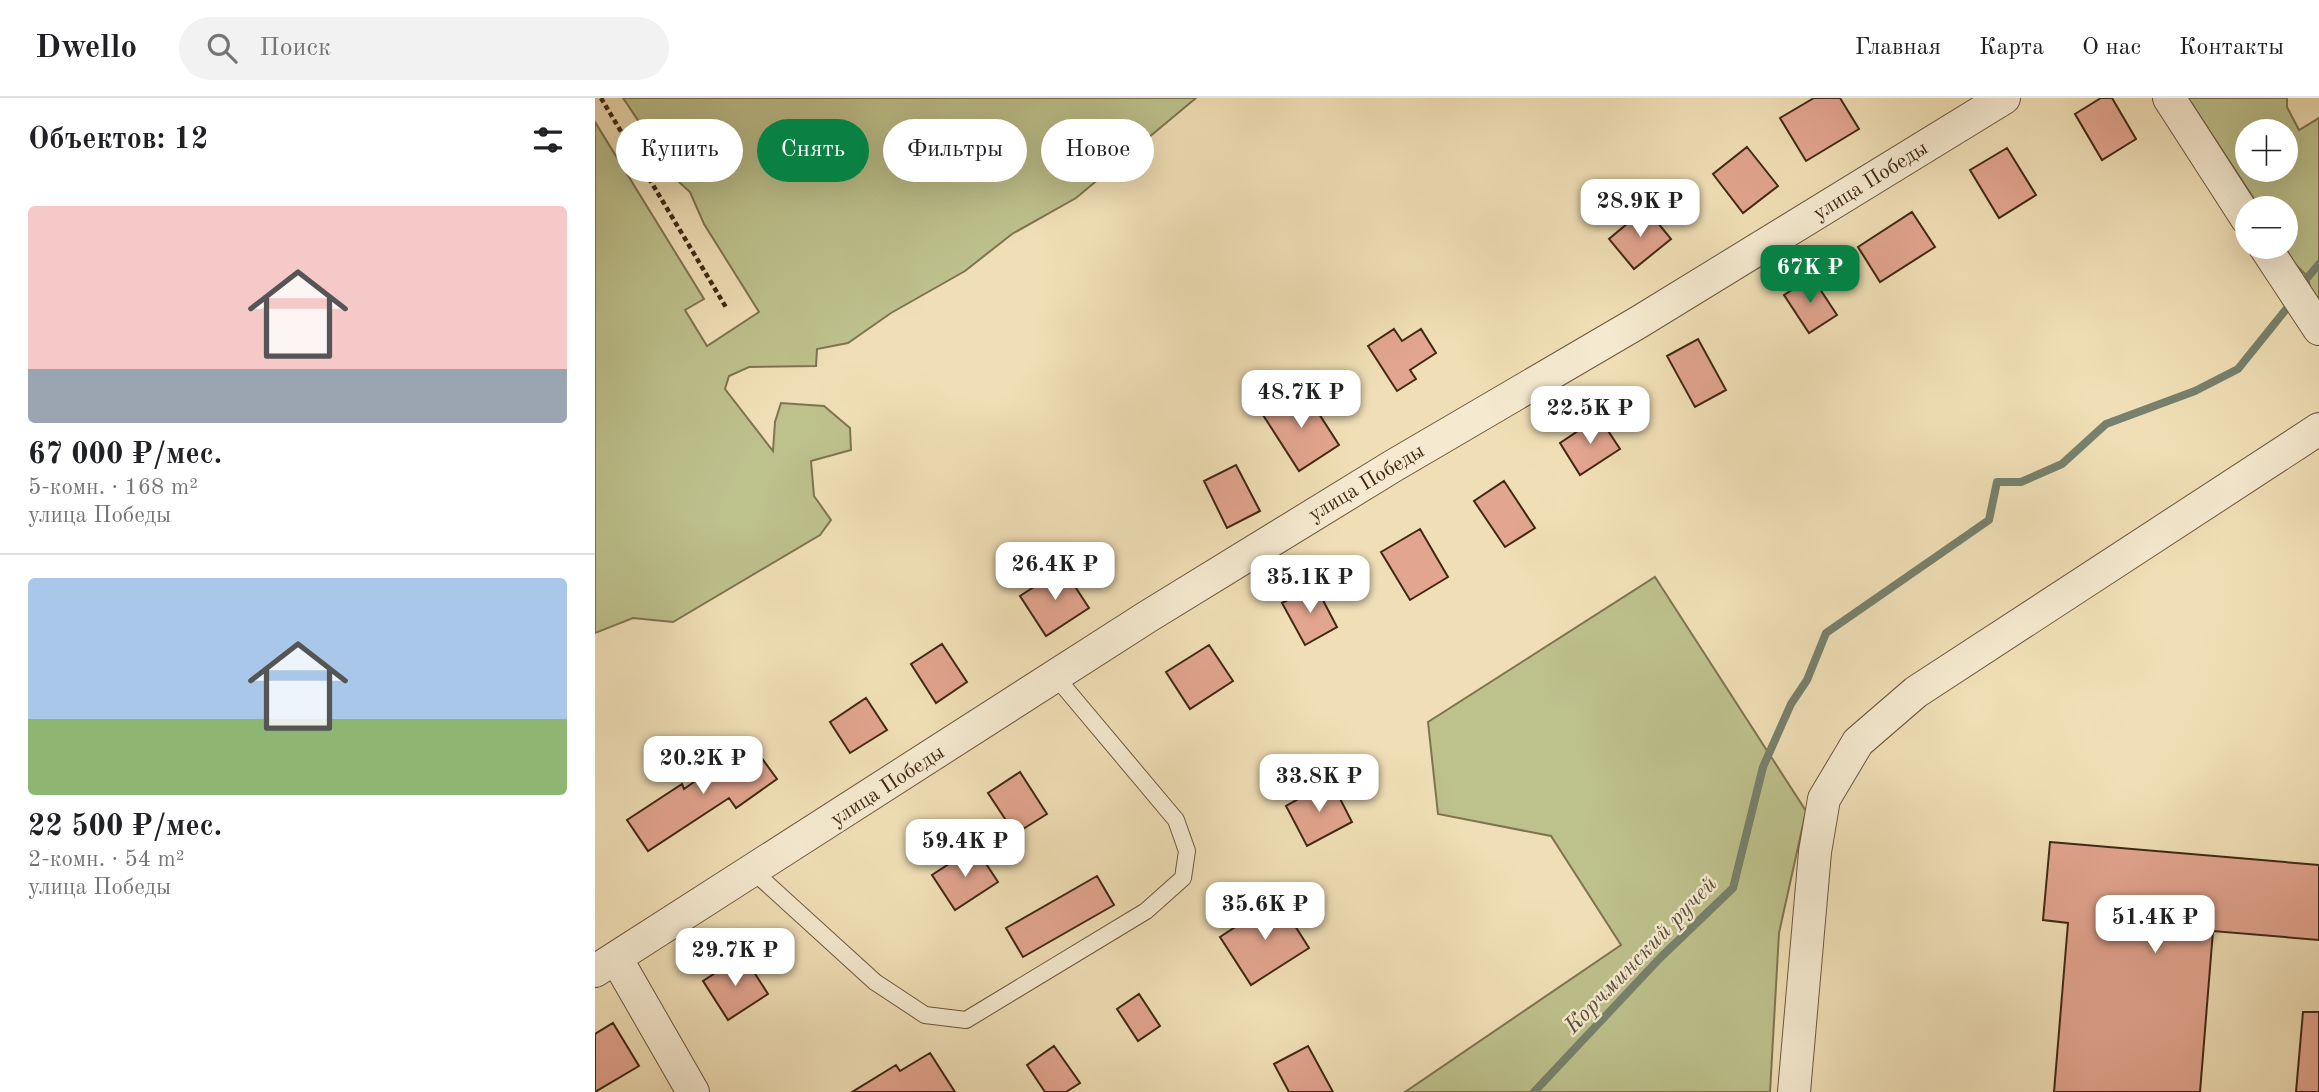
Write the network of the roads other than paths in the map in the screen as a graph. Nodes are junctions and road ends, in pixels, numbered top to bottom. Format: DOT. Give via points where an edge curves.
graph roads {
  1 [pos="2004,98"];
  2 [pos="2169,98"];
  3 [pos="2235,200"];
  4 [pos="2273,259"];
  5 [pos="2319,329"];
  6 [pos="2319,429"];
  7 [pos="1055,676"];
  8 [pos="753,871"];
  9 [pos="605,964"];
  10 [pos="693,1092"];
  11 [pos="1794,1092"];
  1 -- 7 [label="street, улица Победы" via="1639,322 1392,466"];
  2 -- 3 [label="street"];
  4 -- 5 [label="street"];
  6 -- 11 [label="street" via="1916,692 1858,742 1824,799 1815,852"];
  7 -- 8 [label="street, улица Победы"];
  7 -- 8 [label="lane" via="1176,820 1187,851 1183,878 1146,911 966,1020 925,1015 875,982"];
  8 -- 9 [label="street, улица Победы"];
  9 -- 10 [label="street"];
}
